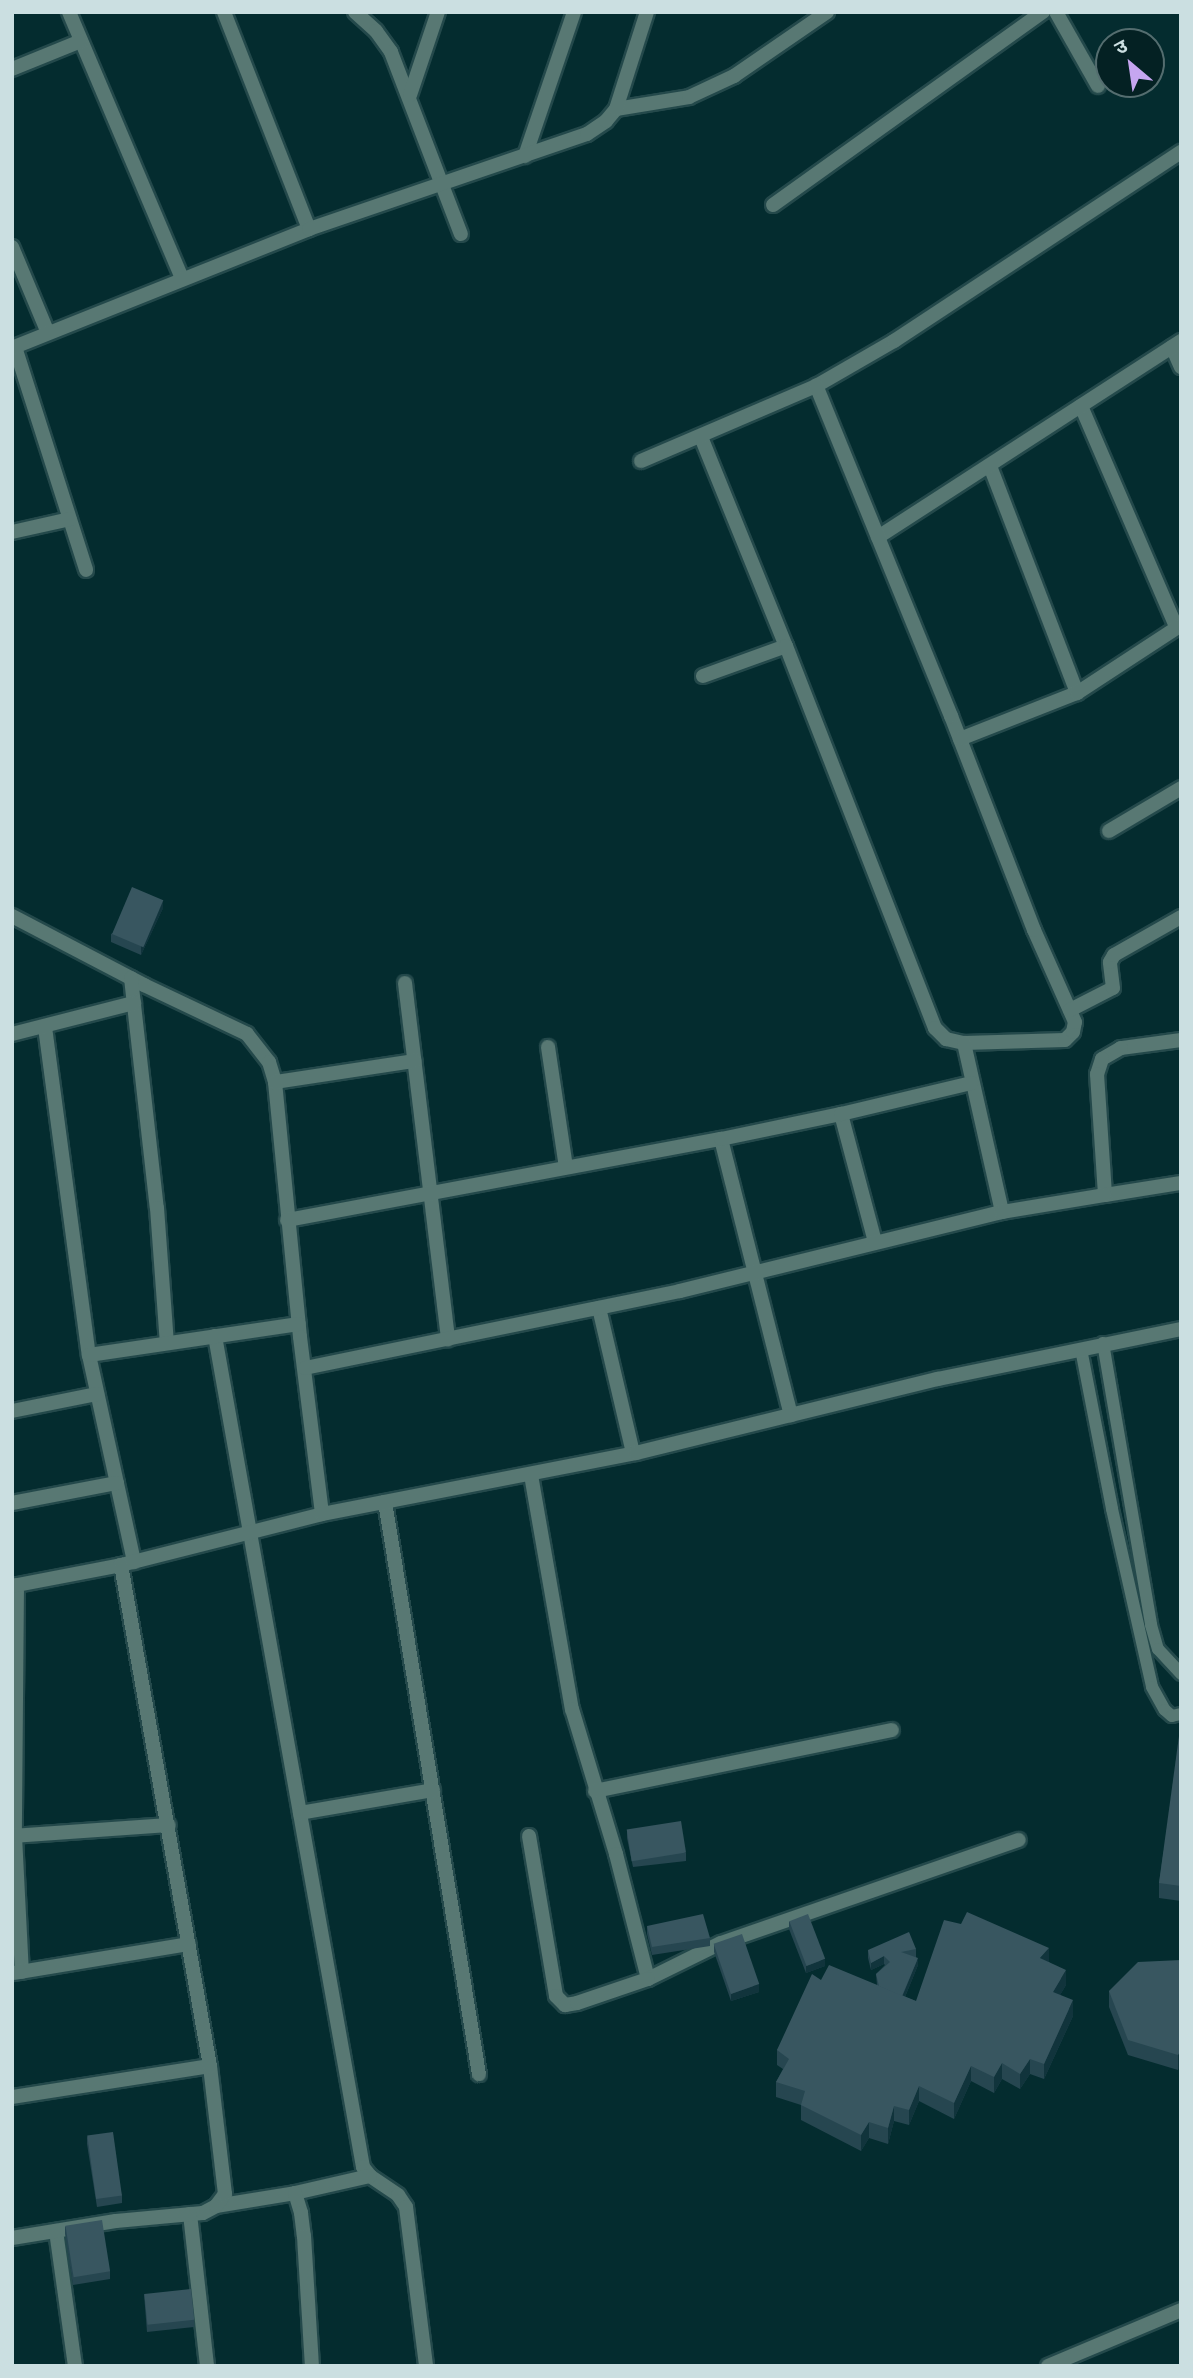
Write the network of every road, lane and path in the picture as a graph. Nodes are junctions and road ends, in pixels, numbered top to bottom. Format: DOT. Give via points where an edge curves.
graph roads {
  1 [pos="69,12"];
  2 [pos="224,12"];
  3 [pos="355,12"];
  4 [pos="438,12"];
  5 [pos="574,12"];
  6 [pos="647,12"];
  7 [pos="827,12"];
  8 [pos="1043,12"];
  9 [pos="1056,12"];
  10 [pos="81,41"];
  11 [pos="12,69"];
  12 [pos="1095,81"];
  13 [pos="410,95"];
  14 [pos="616,109"];
  15 [pos="1181,152"];
  16 [pos="525,156"];
  17 [pos="440,185"];
  18 [pos="774,205"];
  19 [pos="309,229"];
  20 [pos="460,234"];
  21 [pos="12,247"];
  22 [pos="182,278"];
  23 [pos="48,333"];
  24 [pos="1176,344"];
  25 [pos="14,347"];
  26 [pos="1181,367"];
  27 [pos="816,386"];
  28 [pos="1081,406"];
  29 [pos="701,438"];
  30 [pos="641,461"];
  31 [pos="990,466"];
  32 [pos="70,519"];
  33 [pos="12,532"];
  34 [pos="878,537"];
  35 [pos="86,570"];
  36 [pos="1178,626"];
  37 [pos="786,646"];
  38 [pos="704,676"];
  39 [pos="1077,693"];
  40 [pos="960,739"];
  41 [pos="1181,788"];
  42 [pos="1109,831"];
  43 [pos="12,916"];
  44 [pos="1181,918"];
  45 [pos="131,978"];
  46 [pos="405,983"];
  47 [pos="134,1003"];
  48 [pos="1070,1010"];
  49 [pos="45,1027"];
  50 [pos="12,1034"];
  51 [pos="1181,1040"];
  52 [pos="964,1043"];
  53 [pos="548,1046"];
  54 [pos="414,1061"];
  55 [pos="275,1082"];
  56 [pos="971,1083"];
  57 [pos="841,1114"];
  58 [pos="721,1139"];
  59 [pos="566,1167"];
  60 [pos="1181,1183"];
  61 [pos="428,1195"];
  62 [pos="1105,1195"];
  63 [pos="1002,1212"];
  64 [pos="288,1220"];
  65 [pos="875,1242"];
  66 [pos="756,1271"];
  67 [pos="599,1308"];
  68 [pos="299,1324"];
  69 [pos="1181,1329"];
  70 [pos="215,1336"];
  71 [pos="448,1339"];
  72 [pos="167,1343"];
  73 [pos="1103,1343"];
  74 [pos="1081,1349"];
  75 [pos="89,1355"];
  76 [pos="305,1368"];
  77 [pos="97,1394"];
  78 [pos="12,1411"];
  79 [pos="791,1415"];
  80 [pos="633,1453"];
  81 [pos="531,1475"];
  82 [pos="117,1483"];
  83 [pos="385,1502"];
  84 [pos="12,1503"];
  85 [pos="322,1514"];
  86 [pos="251,1533"];
  87 [pos="127,1564"];
  88 [pos="15,1585"];
  89 [pos="1181,1674"];
  90 [pos="1181,1714"];
  91 [pos="892,1730"];
  92 [pos="433,1790"];
  93 [pos="595,1791"];
  94 [pos="300,1813"];
  95 [pos="169,1825"];
  96 [pos="13,1836"];
  97 [pos="529,1836"];
  98 [pos="1018,1840"];
  99 [pos="189,1944"];
  100 [pos="17,1973"];
  101 [pos="648,1979"];
  102 [pos="211,2066"];
  103 [pos="479,2074"];
  104 [pos="12,2096"];
  105 [pos="370,2176"];
  106 [pos="295,2193"];
  107 [pos="216,2206"];
  108 [pos="190,2214"];
  109 [pos="56,2231"];
  110 [pos="12,2238"];
  111 [pos="1181,2310"];
  112 [pos="1082,2359"];
  113 [pos="75,2366"];
  114 [pos="207,2366"];
  115 [pos="312,2366"];
  116 [pos="426,2366"];
  117 [pos="1048,2366"];
  1 -- 10 [label="street"];
  2 -- 19 [label="street"];
  3 -- 13 [label="street" via="391,52"];
  4 -- 13 [label="street"];
  5 -- 16 [label="street"];
  6 -- 14 [label="street"];
  7 -- 14 [label="street" via="734,76 689,97"];
  8 -- 18 [label="street"];
  9 -- 12 [label="street"];
  10 -- 11 [label="street"];
  10 -- 22 [label="street"];
  13 -- 17 [label="street"];
  14 -- 16 [label="street" via="587,134"];
  15 -- 27 [label="street" via="894,341"];
  16 -- 17 [label="street"];
  17 -- 19 [label="street"];
  17 -- 20 [label="street"];
  19 -- 22 [label="street"];
  21 -- 23 [label="street"];
  22 -- 23 [label="street"];
  23 -- 25 [label="street"];
  24 -- 26 [label="street"];
  24 -- 28 [label="street"];
  25 -- 32 [label="street"];
  27 -- 29 [label="street"];
  27 -- 34 [label="street"];
  28 -- 31 [label="street"];
  28 -- 36 [label="street"];
  29 -- 30 [label="street"];
  29 -- 37 [label="street"];
  31 -- 34 [label="street"];
  31 -- 39 [label="street"];
  32 -- 33 [label="street"];
  32 -- 35 [label="street"];
  34 -- 40 [label="street"];
  36 -- 39 [label="street"];
  37 -- 38 [label="street"];
  37 -- 52 [label="street" via="935,1028 946,1040"];
  39 -- 40 [label="street"];
  40 -- 48 [label="street"];
  41 -- 42 [label="street"];
  43 -- 45 [label="street"];
  44 -- 48 [label="street" via="1114,955 1110,962 1113,988"];
  45 -- 47 [label="street"];
  45 -- 55 [label="street" via="247,1034 269,1062"];
  46 -- 54 [label="street"];
  47 -- 49 [label="street"];
  47 -- 72 [label="street"];
  48 -- 52 [label="street" via="1075,1022 1065,1040"];
  49 -- 50 [label="street"];
  49 -- 75 [label="street"];
  51 -- 62 [label="street" via="1121,1048 1102,1059 1097,1073"];
  52 -- 56 [label="street"];
  53 -- 59 [label="street"];
  54 -- 55 [label="street"];
  54 -- 61 [label="street"];
  55 -- 64 [label="street"];
  56 -- 57 [label="street"];
  56 -- 63 [label="street"];
  57 -- 58 [label="street"];
  57 -- 65 [label="street"];
  58 -- 59 [label="street"];
  58 -- 66 [label="street"];
  59 -- 61 [label="street"];
  60 -- 62 [label="street"];
  61 -- 64 [label="street"];
  61 -- 71 [label="street"];
  62 -- 63 [label="street"];
  63 -- 65 [label="street"];
  64 -- 68 [label="street"];
  65 -- 66 [label="street"];
  66 -- 67 [label="street"];
  66 -- 79 [label="street"];
  67 -- 71 [label="street"];
  67 -- 80 [label="street"];
  68 -- 70 [label="street"];
  68 -- 76 [label="street"];
  69 -- 73 [label="street"];
  70 -- 72 [label="street"];
  70 -- 86 [label="street"];
  71 -- 76 [label="street"];
  72 -- 75 [label="street"];
  73 -- 74 [label="street"];
  73 -- 89 [label="lane" via="1151,1625 1158,1648"];
  74 -- 79 [label="street"];
  74 -- 90 [label="lane" via="1152,1686 1165,1710 1172,1716"];
  75 -- 77 [label="street"];
  76 -- 85 [label="street"];
  77 -- 78 [label="street"];
  77 -- 82 [label="street"];
  79 -- 80 [label="street"];
  80 -- 81 [label="street"];
  81 -- 83 [label="street"];
  81 -- 93 [label="street" via="572,1709"];
  82 -- 84 [label="street"];
  82 -- 87 [label="street"];
  83 -- 85 [label="street"];
  83 -- 92 [label="street"];
  85 -- 86 [label="street"];
  86 -- 87 [label="street"];
  86 -- 94 [label="street"];
  87 -- 88 [label="street"];
  87 -- 95 [label="street"];
  88 -- 96 [label="street"];
  91 -- 93 [label="street"];
  92 -- 94 [label="street"];
  92 -- 103 [label="street"];
  93 -- 101 [label="street"];
  94 -- 105 [label="street" via="363,2167"];
  95 -- 96 [label="street"];
  95 -- 99 [label="street"];
  96 -- 100 [label="street"];
  97 -- 101 [label="street" via="556,1996 565,2005 577,2003"];
  98 -- 101 [label="street" via="721,1943"];
  99 -- 100 [label="street"];
  99 -- 102 [label="street"];
  102 -- 104 [label="street"];
  102 -- 107 [label="street" via="225,2176 225,2194"];
  105 -- 106 [label="street"];
  105 -- 116 [label="street" via="406,2207"];
  106 -- 107 [label="street"];
  106 -- 115 [label="street" via="302,2213"];
  107 -- 108 [label="street" via="202,2214"];
  108 -- 109 [label="street"];
  108 -- 114 [label="street"];
  109 -- 110 [label="street"];
  109 -- 113 [label="street"];
  111 -- 112 [label="street"];
  112 -- 117 [label="street"];
}
